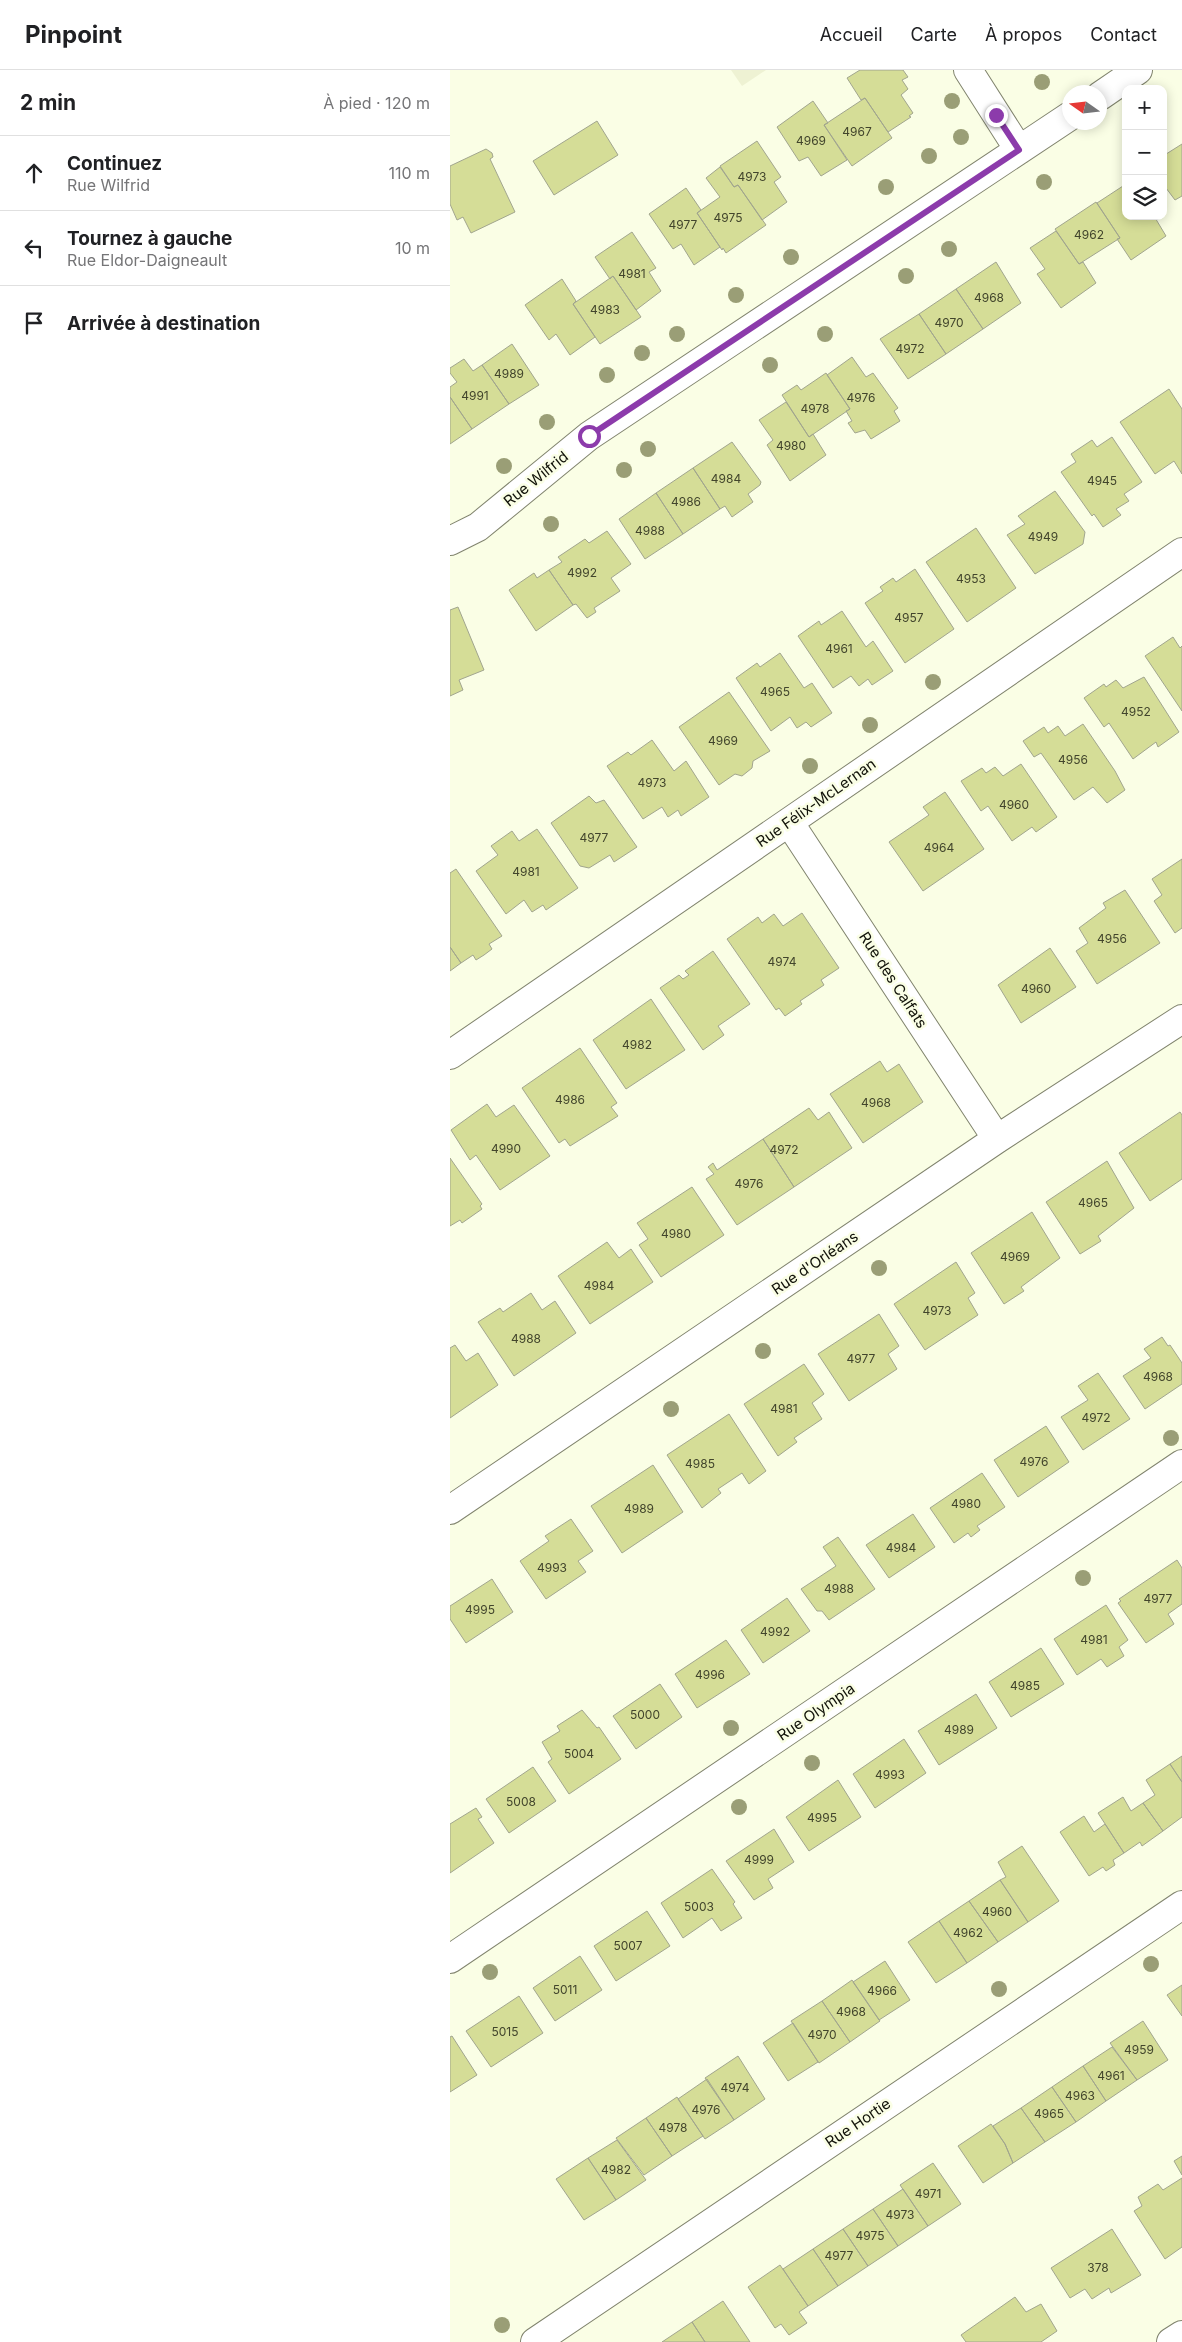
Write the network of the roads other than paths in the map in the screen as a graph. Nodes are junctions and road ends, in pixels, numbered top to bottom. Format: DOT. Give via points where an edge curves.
graph roads {
  1 [pos="968,70"];
  2 [pos="1138,70"];
  3 [pos="1107,91"];
  4 [pos="1062,121"];
  5 [pos="1019,150"];
  6 [pos="450,541"];
  7 [pos="1182,552"];
  8 [pos="789,822"];
  9 [pos="1182,1019"];
  10 [pos="450,1055"];
  11 [pos="997,1139"];
  12 [pos="1182,1464"];
  13 [pos="450,1510"];
  14 [pos="1182,1905"];
  15 [pos="450,1959"];
  16 [pos="1182,2335"];
  17 [pos="535,2342"];
  18 [pos="1171,2342"];
  1 -- 5 [label="street"];
  2 -- 3 [label="street"];
  4 -- 5 [label="street, Rue Wilfrid"];
  5 -- 6 [label="street, Rue Wilfrid" via="589,436 478,527"];
  7 -- 8 [label="street, Rue Félix-McLernan"];
  8 -- 10 [label="street, Rue Félix-McLernan"];
  8 -- 11 [label="street, Rue des Calfats"];
  9 -- 11 [label="street, Rue d'Orléans"];
  11 -- 13 [label="street, Rue d'Orléans"];
  12 -- 15 [label="street, Rue Olympia"];
  14 -- 17 [label="street, Rue Hortie"];
  16 -- 18 [label="street"];
}
